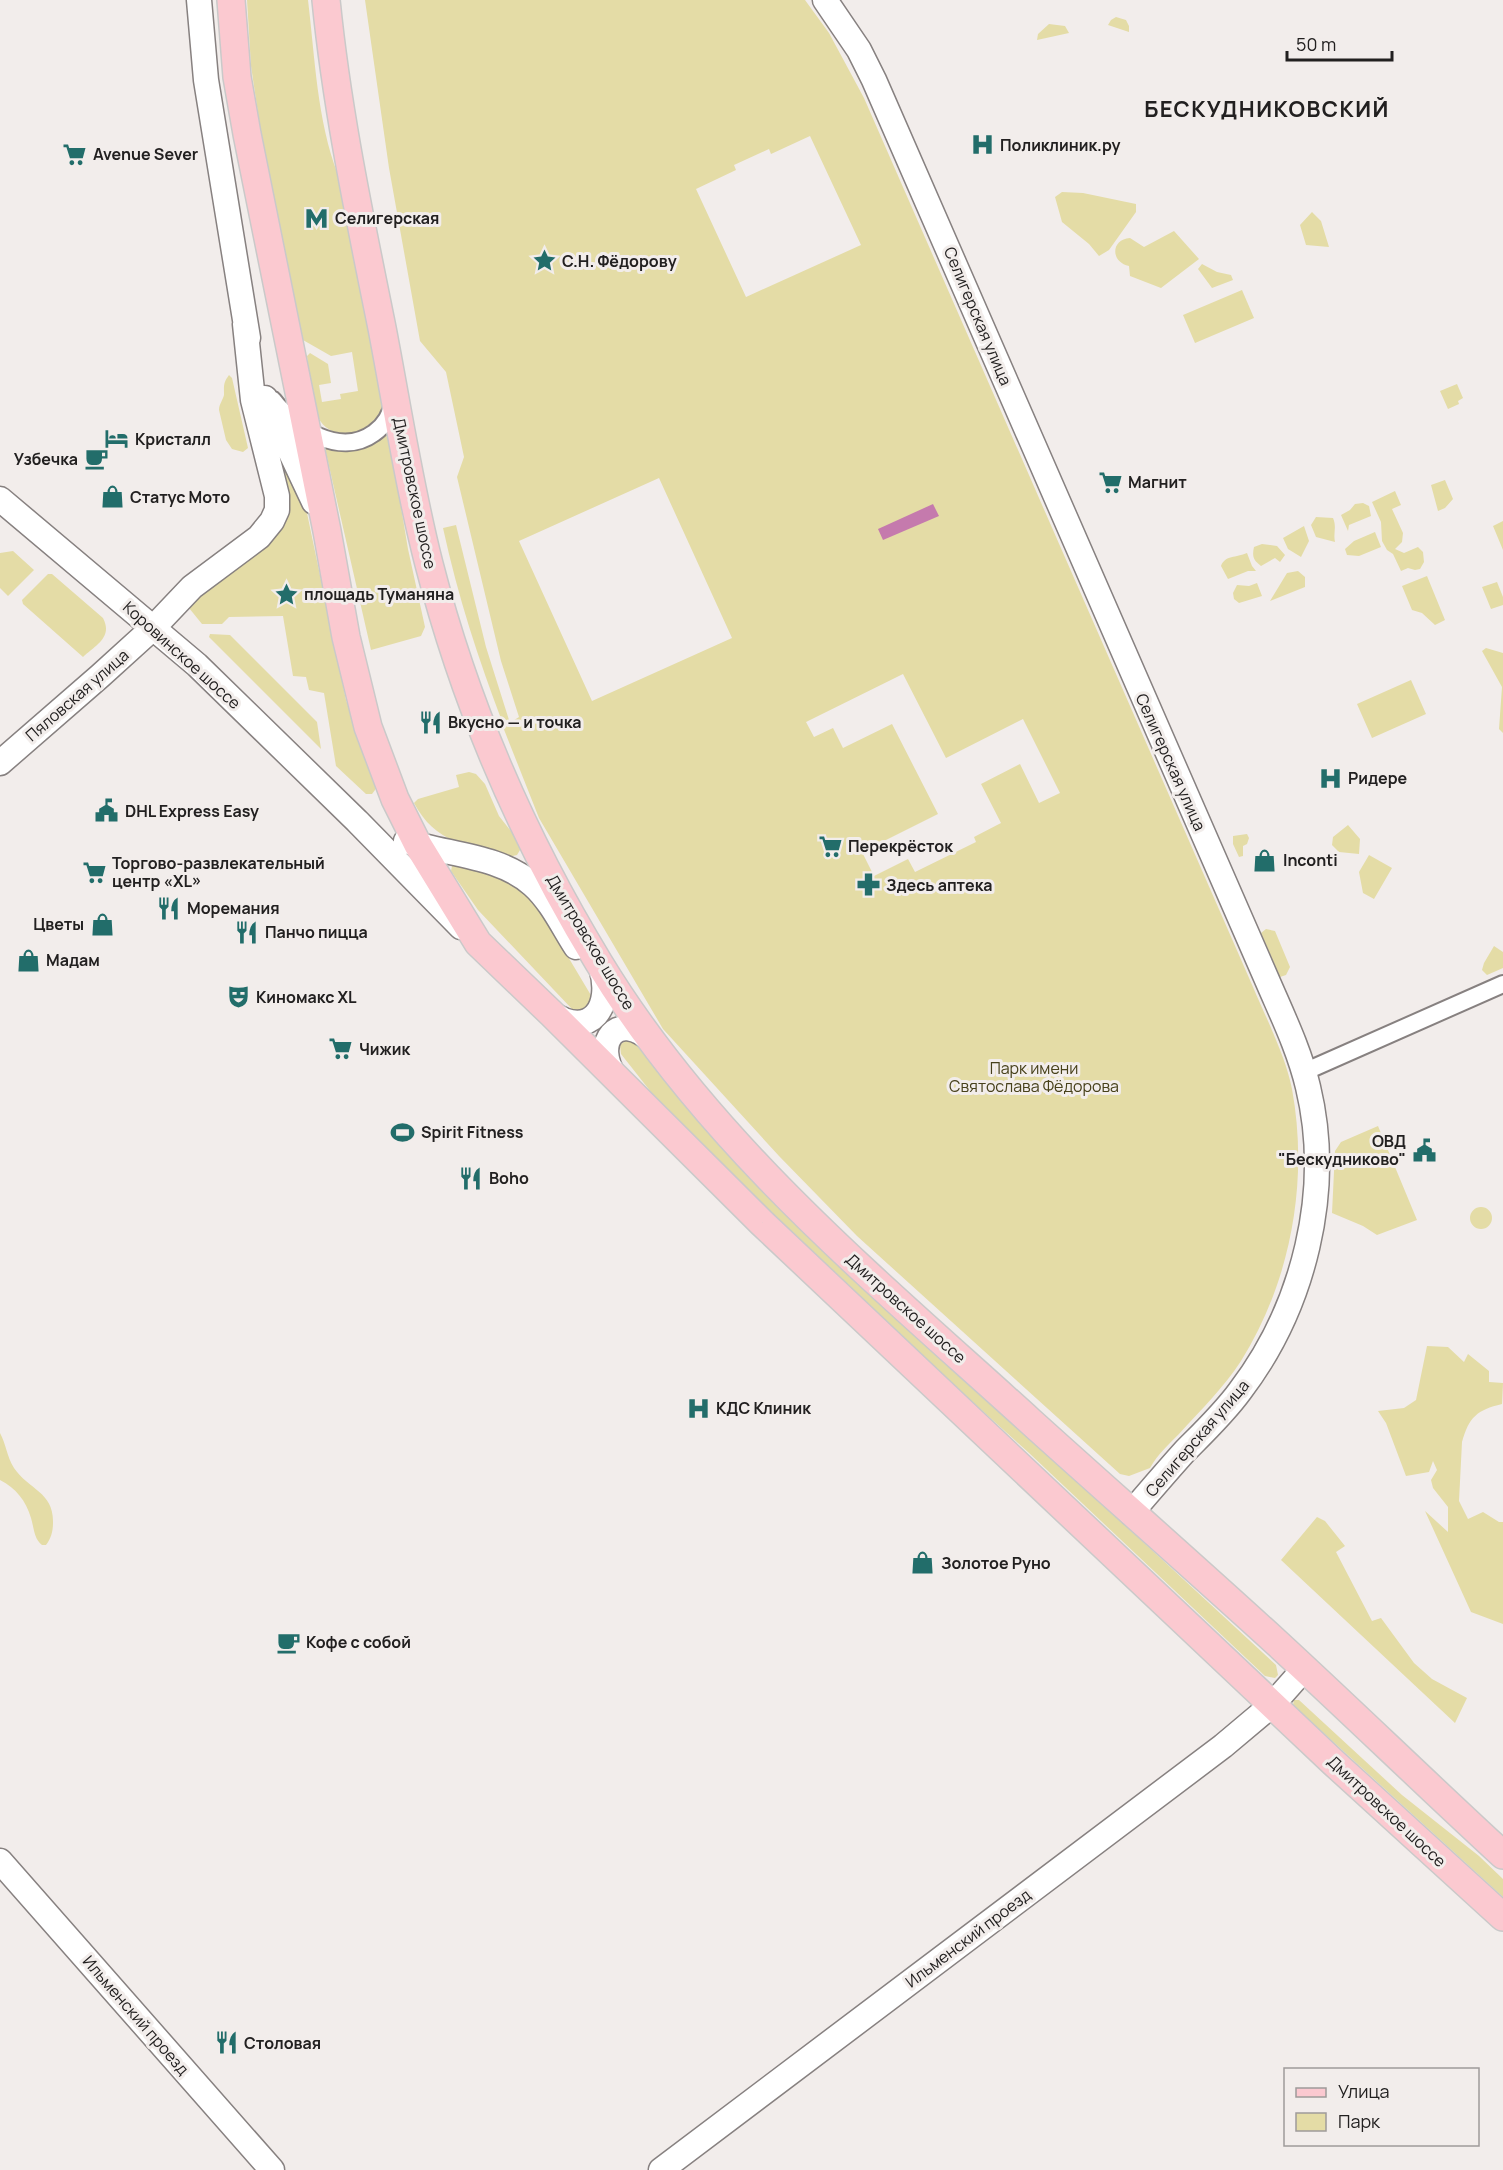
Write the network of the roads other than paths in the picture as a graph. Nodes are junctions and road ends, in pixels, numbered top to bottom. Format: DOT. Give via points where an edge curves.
graph roads {
  1 [pos="199,0"];
  2 [pos="231,0"];
  3 [pos="326,0"];
  4 [pos="825,0"];
  5 [pos="245,324"];
  6 [pos="260,382"];
  7 [pos="393,387"];
  8 [pos="306,430"];
  9 [pos="0,499"];
  10 [pos="327,531"];
  11 [pos="154,627"];
  12 [pos="0,763"];
  13 [pos="357,820"];
  14 [pos="418,845"];
  15 [pos="478,944"];
  16 [pos="603,978"];
  17 [pos="1503,984"];
  18 [pos="552,1014"];
  19 [pos="652,1041"];
  20 [pos="1304,1072"];
  21 [pos="619,1082"];
  22 [pos="1131,1513"];
  23 [pos="1304,1669"];
  24 [pos="1273,1704"];
  25 [pos="1503,1855"];
  26 [pos="0,1861"];
  27 [pos="1503,1917"];
  28 [pos="272,2170"];
  29 [pos="661,2170"];
  1 -- 5 [label="street" via="206,80"];
  2 -- 8 [label="main road, Дмитровское шоссе" via="237,77"];
  3 -- 7 [label="main road, Дмитровское шоссе" via="350,170"];
  4 -- 20 [label="street, Селигерская улица" via="874,80"];
  5 -- 6 [label="street"];
  5 -- 11 [label="street, Пяловская улица" via="253,400 274,476 277,510 259,537 192,587"];
  6 -- 8 [label="street" via="286,416"];
  6 -- 10 [label="street"];
  7 -- 8 [label="street" via="389,415 369,436 341,442"];
  7 -- 16 [label="main road, Дмитровское шоссе" via="418,520 463,677 528,832"];
  8 -- 10 [label="main road, Дмитровское шоссе"];
  9 -- 11 [label="street, Коровинское шоссе"];
  10 -- 14 [label="main road, Дмитровское шоссе" via="346,637 368,727 395,799"];
  11 -- 12 [label="street, Пяловская улица"];
  11 -- 13 [label="street, Коровинское шоссе"];
  13 -- 14 [label="street, Коровинское шоссе" via="380,834"];
  13 -- 15 [label="street, Коровинское шоссе"];
  14 -- 15 [label="main road, Дмитровское шоссе"];
  14 -- 16 [label="street, Дмитровское шоссе" via="490,862 522,876 535,886"];
  15 -- 18 [label="main road, Дмитровское шоссе"];
  16 -- 18 [label="street" via="604,1001 600,1011 588,1021 572,1023"];
  16 -- 19 [label="main road, Дмитровское шоссе"];
  17 -- 20 [label="street"];
  18 -- 21 [label="main road, Дмитровское шоссе"];
  19 -- 21 [label="street" via="628,1027 609,1036 607,1061"];
  19 -- 22 [label="main road, Дмитровское шоссе" via="739,1146 817,1228"];
  20 -- 22 [label="street, Селигерская улица" via="1315,1134 1316,1183 1306,1254 1295,1291 1268,1350 1239,1392"];
  21 -- 24 [label="main road, Дмитровское шоссе" via="762,1223"];
  22 -- 23 [label="main road, Дмитровское шоссе"];
  23 -- 24 [label="street"];
  23 -- 25 [label="main road, Дмитровское шоссе"];
  24 -- 27 [label="main road, Дмитровское шоссе"];
  24 -- 29 [label="street, Ильменский проезд" via="1224,1746"];
  26 -- 28 [label="street, Ильменский проезд"];
}
